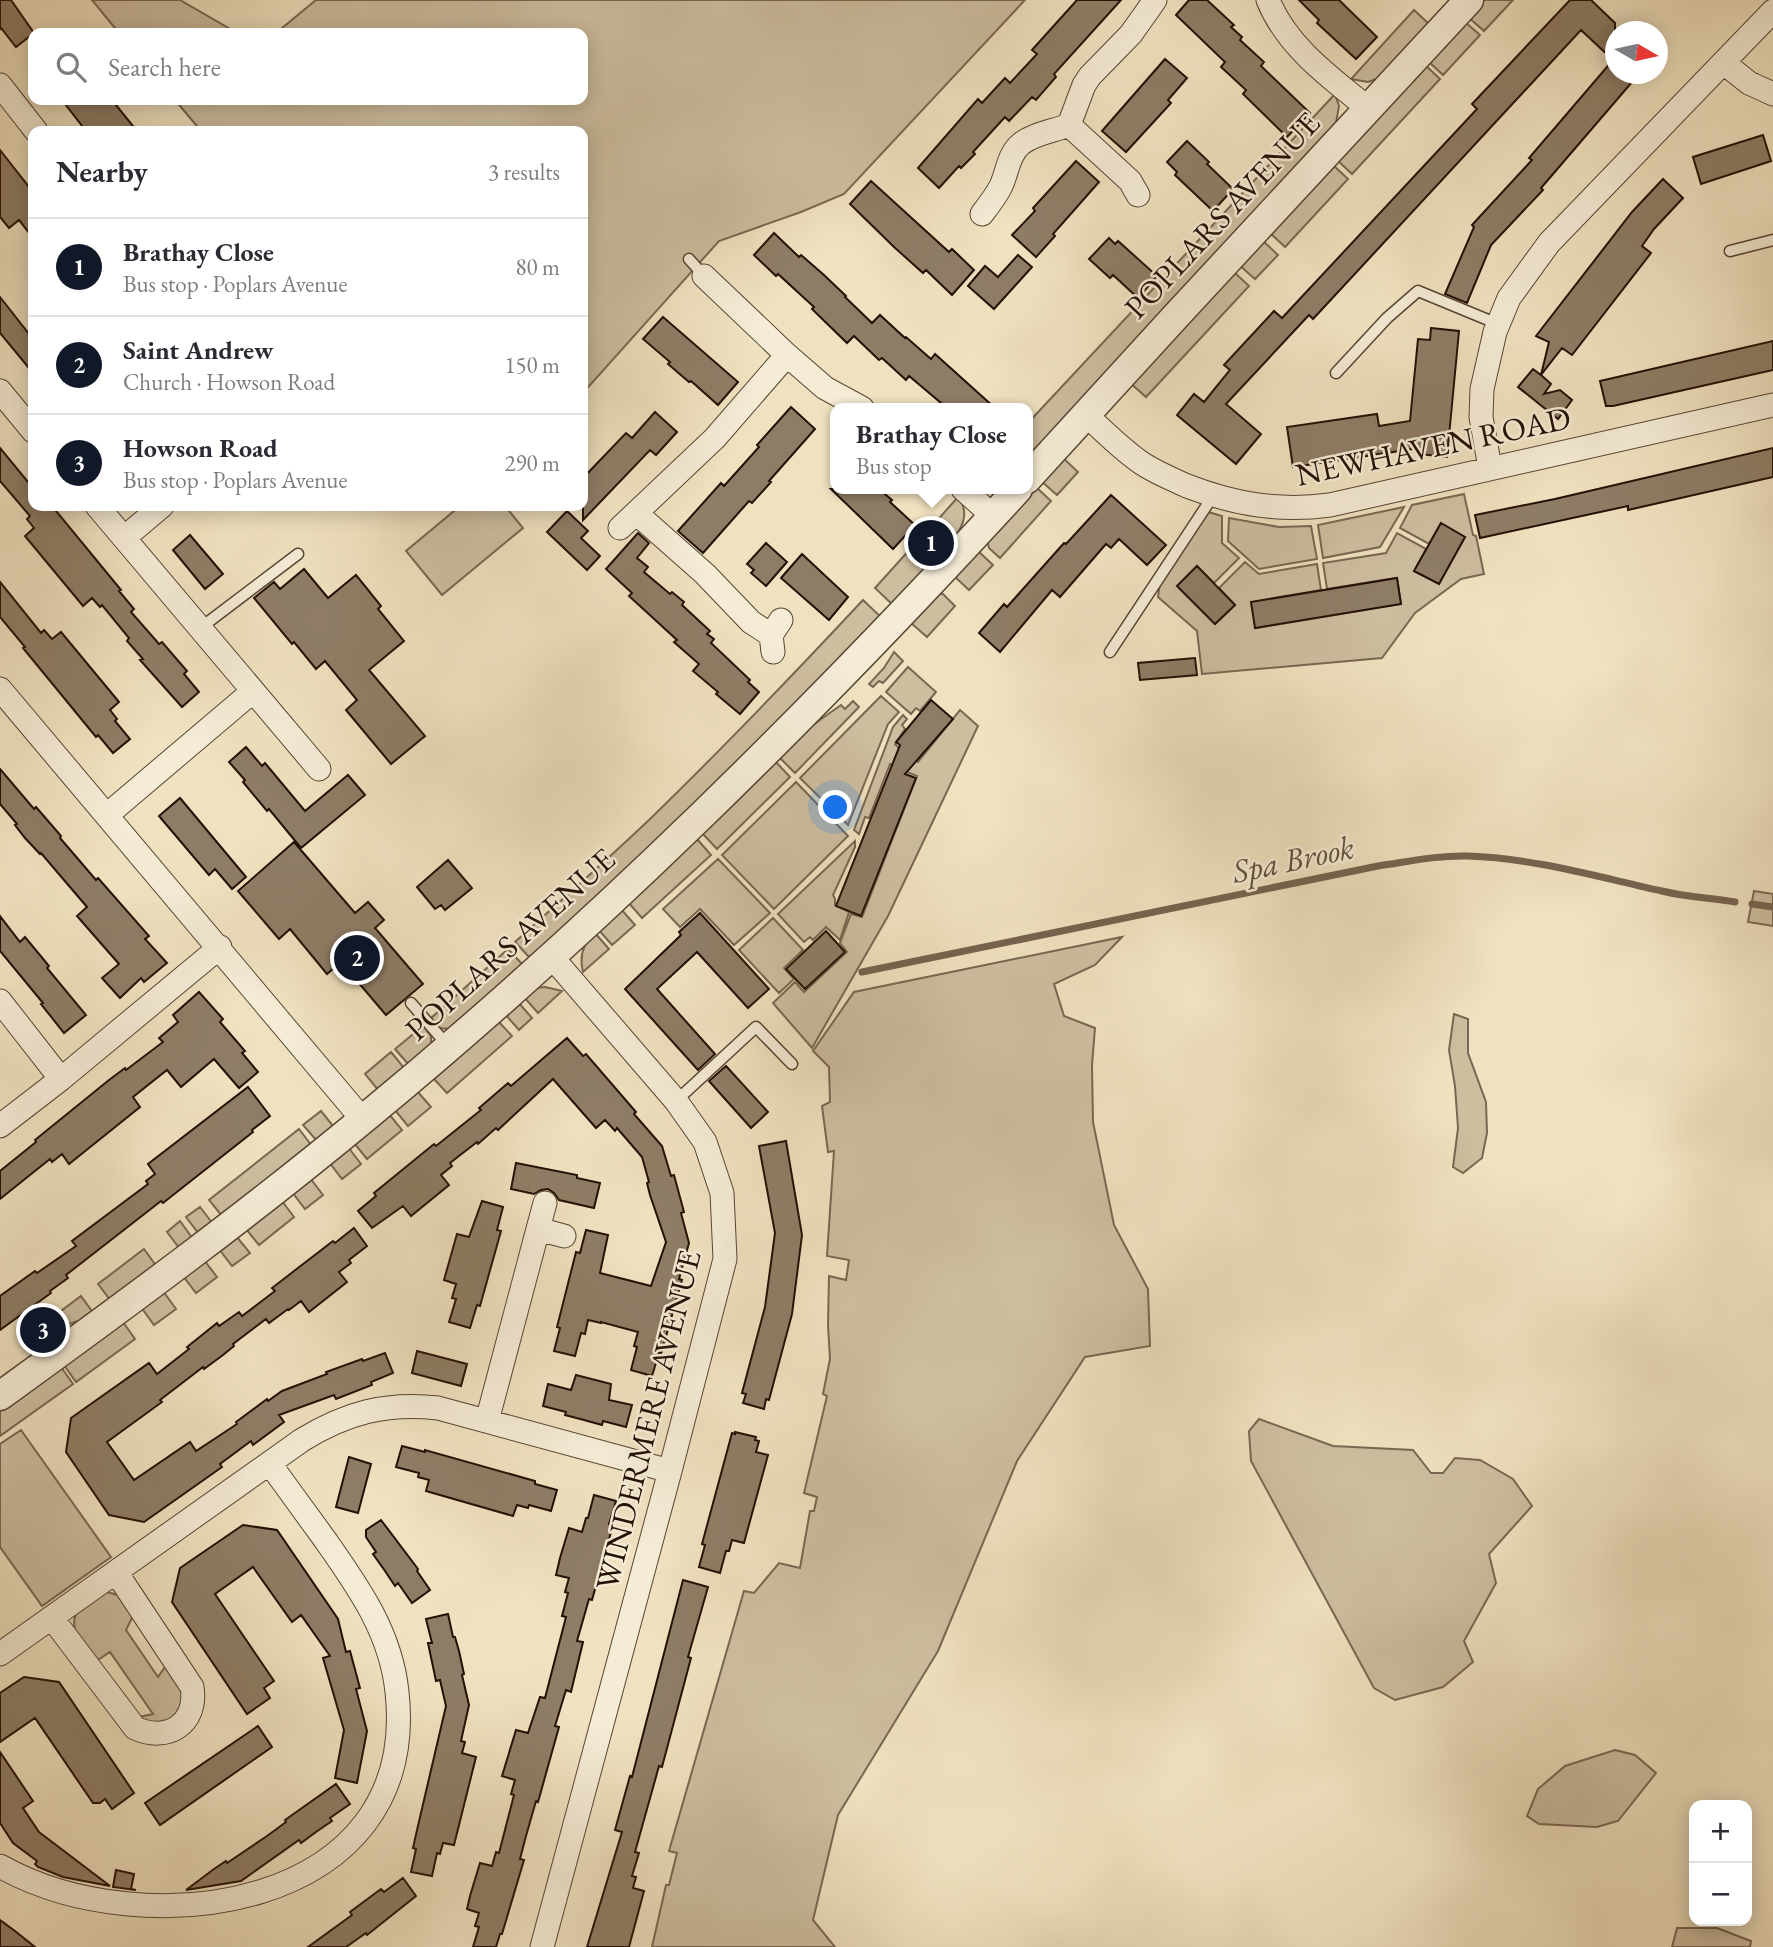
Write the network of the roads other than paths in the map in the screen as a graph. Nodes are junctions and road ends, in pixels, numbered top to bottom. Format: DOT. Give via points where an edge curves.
graph roads {
  1 [pos="1155,0"];
  2 [pos="1268,0"];
  3 [pos="1469,0"];
  4 [pos="1773,11"];
  5 [pos="1724,63"];
  6 [pos="0,85"];
  7 [pos="1773,94"];
  8 [pos="1369,108"];
  9 [pos="1069,125"];
  10 [pos="32,126"];
  11 [pos="1138,195"];
  12 [pos="979,218"];
  13 [pos="1773,240"];
  14 [pos="1730,251"];
  15 [pos="702,270"];
  16 [pos="1498,324"];
  17 [pos="787,355"];
  18 [pos="1336,373"];
  19 [pos="0,391"];
  20 [pos="853,403"];
  21 [pos="1773,405"];
  22 [pos="1086,415"];
  23 [pos="28,425"];
  24 [pos="1490,468"];
  25 [pos="1033,472"];
  26 [pos="968,494"];
  27 [pos="1013,494"];
  28 [pos="1213,496"];
  29 [pos="101,511"];
  30 [pos="156,511"];
  31 [pos="993,516"];
  32 [pos="124,538"];
  33 [pos="298,554"];
  34 [pos="199,629"];
  35 [pos="775,636"];
  36 [pos="1110,652"];
  37 [pos="0,689"];
  38 [pos="252,692"];
  39 [pos="319,769"];
  40 [pos="107,814"];
  41 [pos="220,947"];
  42 [pos="551,956"];
  43 [pos="0,1001"];
  44 [pos="411,1003"];
  45 [pos="448,1047"];
  46 [pos="792,1063"];
  47 [pos="61,1079"];
  48 [pos="676,1101"];
  49 [pos="363,1120"];
  50 [pos="0,1126"];
  51 [pos="545,1203"];
  52 [pos="538,1229"];
  53 [pos="564,1236"];
  54 [pos="0,1396"];
  55 [pos="487,1421"];
  56 [pos="270,1464"];
  57 [pos="670,1471"];
  58 [pos="116,1572"];
  59 [pos="52,1618"];
  60 [pos="0,1654"];
  61 [pos="0,1866"];
  62 [pos="315,1892"];
  63 [pos="51,1910"];
  64 [pos="542,1947"];
  1 -- 9 [label="street" via="1084,85"];
  2 -- 8 [label="street" via="1293,42"];
  3 -- 8 [label="street, POPLARS AVENUE"];
  4 -- 5 [label="street"];
  5 -- 7 [label="street" via="1749,83"];
  5 -- 16 [label="street" via="1549,243 1509,298"];
  6 -- 10 [label="street"];
  8 -- 22 [label="street, POPLARS AVENUE"];
  9 -- 11 [label="street" via="1130,181"];
  9 -- 12 [label="street" via="1021,143 1009,159 999,190"];
  13 -- 14 [label="lane"];
  15 -- 17 [label="street"];
  16 -- 18 [label="lane" via="1418,291"];
  16 -- 24 [label="street" via="1482,389 1481,417"];
  17 -- 20 [label="street" via="825,388"];
  17 -- 35 [label="street" via="715,438 628,521 705,574 751,622"];
  19 -- 23 [label="street"];
  21 -- 24 [label="street, NEWHAVEN ROAD"];
  22 -- 25 [label="street, POPLARS AVENUE"];
  22 -- 28 [label="street, NEWHAVEN ROAD" via="1144,464"];
  24 -- 28 [label="street, NEWHAVEN ROAD" via="1311,508 1260,506"];
  26 -- 31 [label="street"];
  27 -- 31 [label="street, POPLARS AVENUE"];
  28 -- 36 [label="lane"];
  29 -- 32 [label="street"];
  30 -- 32 [label="street"];
  31 -- 42 [label="street, POPLARS AVENUE" via="768,751"];
  32 -- 34 [label="street"];
  33 -- 34 [label="lane"];
  34 -- 38 [label="street"];
  37 -- 40 [label="street"];
  38 -- 39 [label="street"];
  38 -- 40 [label="street"];
  40 -- 41 [label="street"];
  41 -- 47 [label="street"];
  41 -- 49 [label="street"];
  42 -- 45 [label="street, POPLARS AVENUE"];
  42 -- 48 [label="street, WINDERMERE AVENUE"];
  43 -- 47 [label="street"];
  44 -- 45 [label="lane"];
  45 -- 49 [label="street, POPLARS AVENUE"];
  46 -- 48 [label="lane" via="756,1027"];
  47 -- 50 [label="street"];
  48 -- 57 [label="street, WINDERMERE AVENUE" via="705,1142 722,1193 725,1259"];
  49 -- 54 [label="street, POPLARS AVENUE"];
  51 -- 52 [label="street"];
  52 -- 53 [label="street"];
  52 -- 55 [label="street"];
  55 -- 56 [label="street" via="422,1406 367,1411 317,1431"];
  55 -- 57 [label="street"];
  56 -- 58 [label="street"];
  56 -- 62 [label="street" via="367,1600 387,1643 397,1690 396,1752 386,1793 356,1849"];
  57 -- 64 [label="street, WINDERMERE AVENUE"];
  58 -- 59 [label="street"];
  58 -- 59 [label="street" via="192,1687 193,1704 179,1726 157,1734 135,1728"];
  59 -- 60 [label="street"];
  61 -- 63 [label="street"];
}
